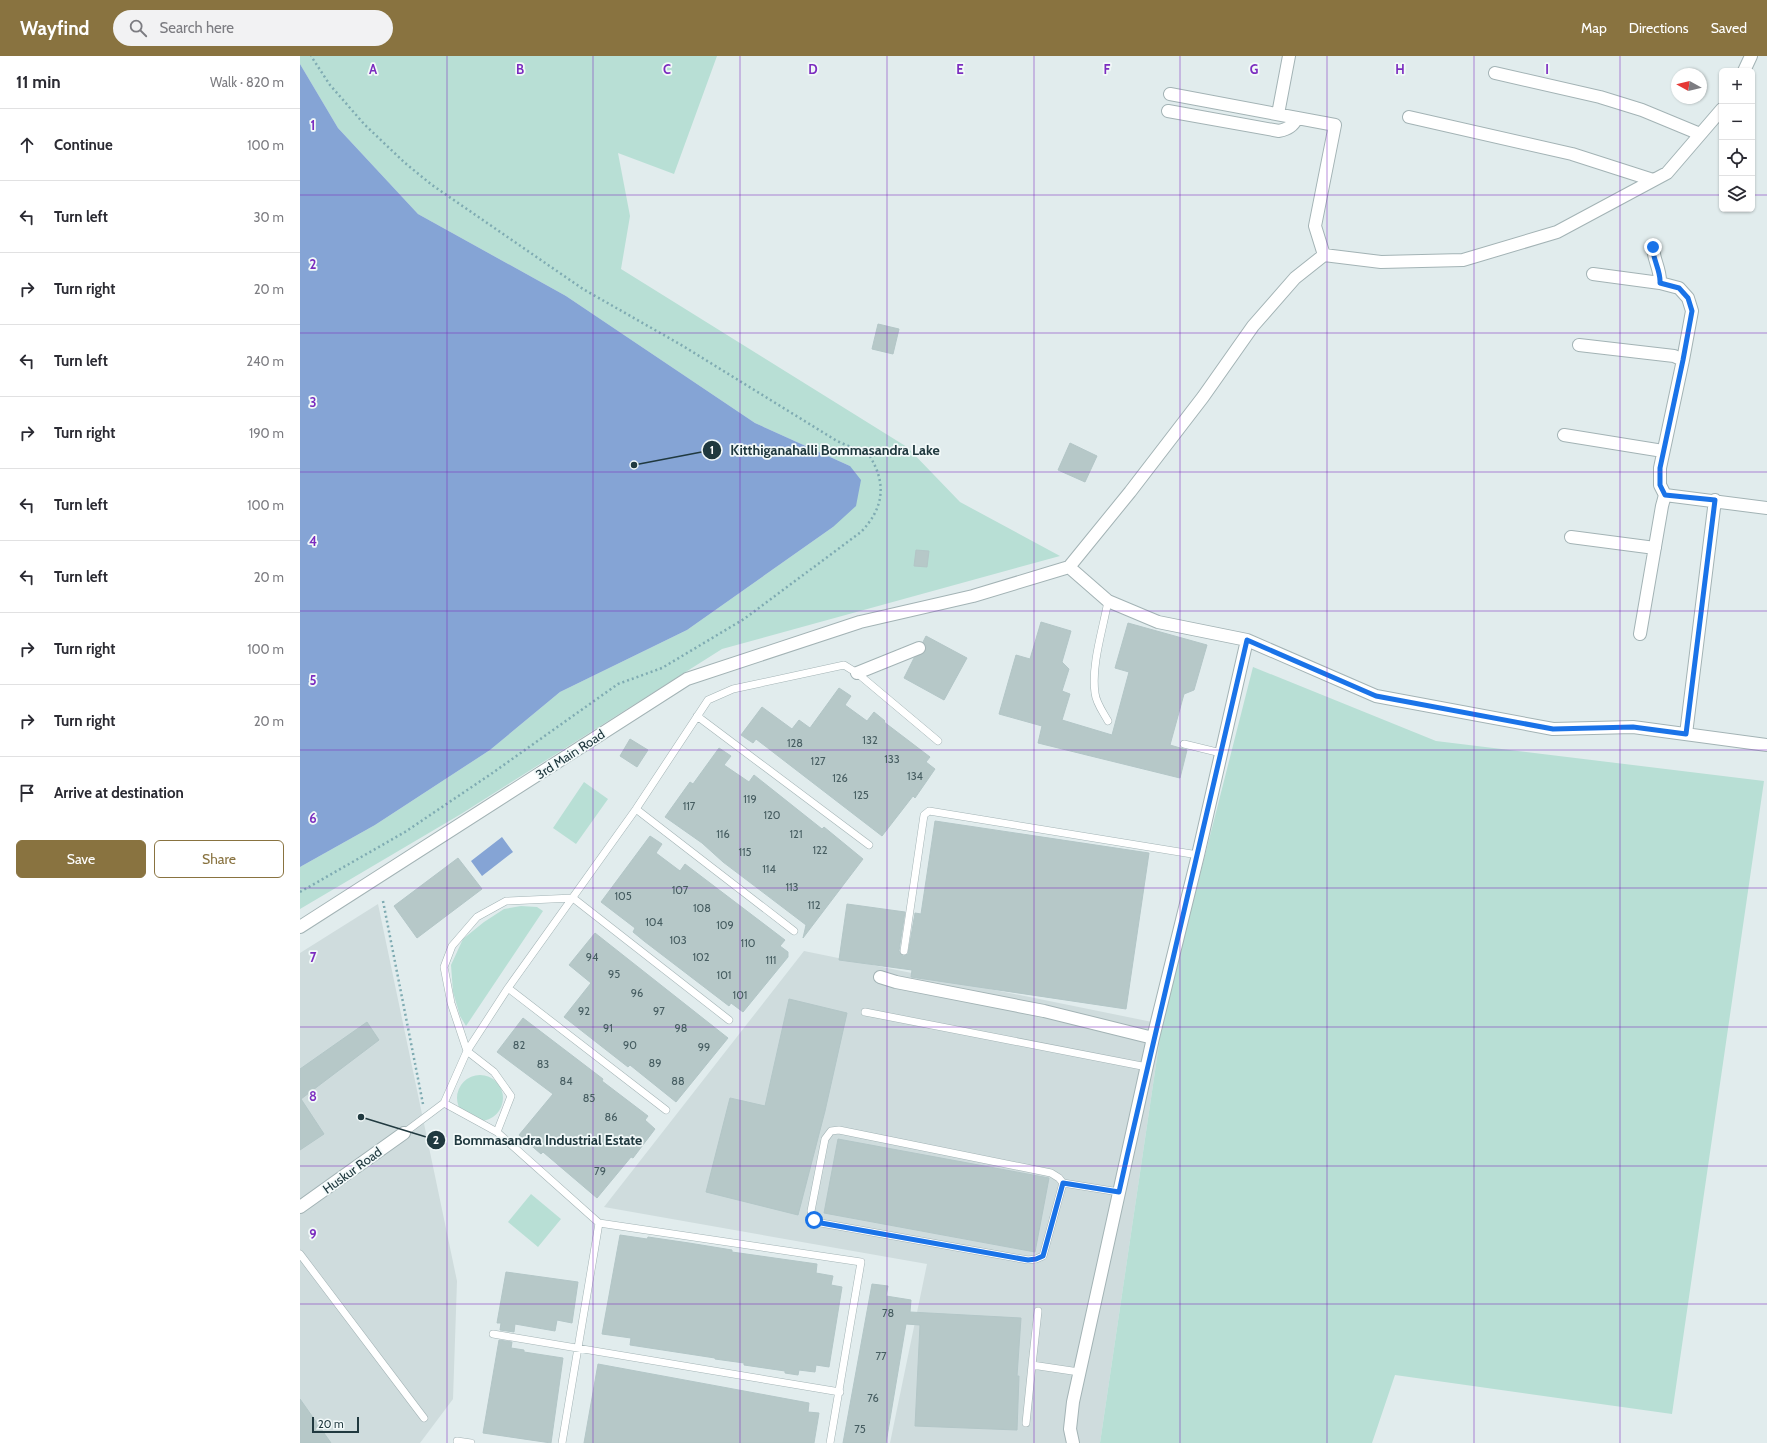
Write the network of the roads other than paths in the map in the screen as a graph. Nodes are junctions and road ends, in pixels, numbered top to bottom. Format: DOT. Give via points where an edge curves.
graph roads {
  1 [pos="1289,56"];
  2 [pos="1751,56"];
  3 [pos="1745,68"];
  4 [pos="1495,74"];
  5 [pos="1170,94"];
  6 [pos="1168,111"];
  7 [pos="1719,113"];
  8 [pos="1278,114"];
  9 [pos="1409,117"];
  10 [pos="1297,118"];
  11 [pos="1700,134"];
  12 [pos="1653,180"];
  13 [pos="1653,247"];
  14 [pos="1324,256"];
  15 [pos="1594,274"];
  16 [pos="1660,283"];
  17 [pos="1579,345"];
  18 [pos="1683,360"];
  19 [pos="1564,435"];
  20 [pos="1663,451"];
  21 [pos="1665,495"];
  22 [pos="1715,500"];
  23 [pos="1767,508"];
  24 [pos="1570,537"];
  25 [pos="1655,548"];
  26 [pos="1069,567"];
  27 [pos="1108,602"];
  28 [pos="1640,634"];
  29 [pos="1247,640"];
  30 [pos="919,648"];
  31 [pos="857,673"];
  32 [pos="697,716"];
  33 [pos="1108,721"];
  34 [pos="1686,734"];
  35 [pos="938,741"];
  36 [pos="1184,744"];
  37 [pos="1767,745"];
  38 [pos="1221,754"];
  39 [pos="636,809"];
  40 [pos="869,844"];
  41 [pos="1198,855"];
  42 [pos="573,898"];
  43 [pos="300,927"];
  44 [pos="794,931"];
  45 [pos="904,950"];
  46 [pos="880,977"];
  47 [pos="508,988"];
  48 [pos="865,1012"];
  49 [pos="729,1020"];
  50 [pos="1153,1038"];
  51 [pos="467,1051"];
  52 [pos="1147,1067"];
  53 [pos="444,1103"];
  54 [pos="666,1110"];
  55 [pos="497,1132"];
  56 [pos="404,1133"];
  57 [pos="1063,1183"];
  58 [pos="1119,1192"];
  59 [pos="300,1207"];
  60 [pos="599,1223"];
  61 [pos="300,1254"];
  62 [pos="1038,1312"];
  63 [pos="493,1334"];
  64 [pos="578,1348"];
  65 [pos="1032,1365"];
  66 [pos="1080,1372"];
  67 [pos="840,1392"];
  68 [pos="424,1418"];
  69 [pos="1026,1422"];
  70 [pos="458,1441"];
  71 [pos="471,1443"];
  72 [pos="562,1443"];
  73 [pos="830,1443"];
  74 [pos="1073,1443"];
  1 -- 8 [label="street"];
  2 -- 3 [label="street"];
  4 -- 11 [label="street" via="1600,97 1642,110"];
  5 -- 8 [label="street"];
  6 -- 10 [label="street" via="1279,131 1287,129"];
  7 -- 11 [label="street"];
  8 -- 10 [label="street"];
  9 -- 12 [label="street" via="1572,154"];
  10 -- 14 [label="street" via="1335,125 1316,226"];
  11 -- 12 [label="street" via="1667,173"];
  12 -- 14 [label="street" via="1557,232 1463,260 1381,262"];
  13 -- 16 [label="street"];
  14 -- 26 [label="street" via="1295,278 1253,326 1203,397"];
  15 -- 16 [label="street"];
  16 -- 18 [label="street" via="1679,288 1688,298 1692,311"];
  17 -- 18 [label="street" via="1674,356"];
  18 -- 20 [label="street"];
  19 -- 20 [label="street"];
  20 -- 21 [label="street" via="1660,485"];
  21 -- 22 [label="street"];
  21 -- 25 [label="street"];
  22 -- 23 [label="street"];
  22 -- 34 [label="street"];
  24 -- 25 [label="street"];
  25 -- 28 [label="street"];
  26 -- 27 [label="street"];
  26 -- 43 [label="street, 3rd Main Road" via="973,596 860,622 687,679"];
  27 -- 29 [label="street" via="1158,622"];
  27 -- 33 [label="lane" via="1095,667 1095,694"];
  29 -- 34 [label="street" via="1376,696 1553,729 1633,727"];
  29 -- 38 [label="street"];
  30 -- 31 [label="street"];
  31 -- 32 [label="lane" via="844,665 733,689 708,700"];
  31 -- 35 [label="lane"];
  32 -- 39 [label="lane"];
  32 -- 40 [label="lane"];
  34 -- 37 [label="street"];
  36 -- 38 [label="lane"];
  38 -- 41 [label="street"];
  39 -- 42 [label="lane"];
  39 -- 44 [label="lane"];
  41 -- 45 [label="lane" via="929,811 924,815"];
  41 -- 50 [label="street"];
  42 -- 47 [label="lane"];
  42 -- 49 [label="lane"];
  42 -- 51 [label="lane" via="506,901 477,917 452,946 444,967 451,1003"];
  46 -- 50 [label="street" via="1044,1011"];
  47 -- 51 [label="lane"];
  47 -- 54 [label="lane"];
  48 -- 52 [label="lane"];
  50 -- 52 [label="street"];
  51 -- 53 [label="lane"];
  51 -- 55 [label="lane" via="494,1072 511,1096"];
  52 -- 58 [label="street"];
  53 -- 55 [label="lane"];
  53 -- 56 [label="lane"];
  55 -- 60 [label="lane"];
  56 -- 59 [label="street, Huskur Road"];
  57 -- 57 [label="lane" via="1051,1173 839,1130 831,1131 824,1139 811,1211 814,1220 821,1223 1032,1260 1043,1256"];
  57 -- 58 [label="lane"];
  58 -- 66 [label="street"];
  60 -- 64 [label="lane"];
  60 -- 67 [label="lane" via="861,1262"];
  61 -- 68 [label="lane"];
  62 -- 65 [label="lane"];
  63 -- 64 [label="lane"];
  64 -- 67 [label="lane"];
  64 -- 72 [label="lane"];
  65 -- 66 [label="lane"];
  65 -- 69 [label="lane"];
  66 -- 74 [label="street" via="1070,1429"];
  67 -- 73 [label="lane"];
  70 -- 71 [label="lane"];
}
